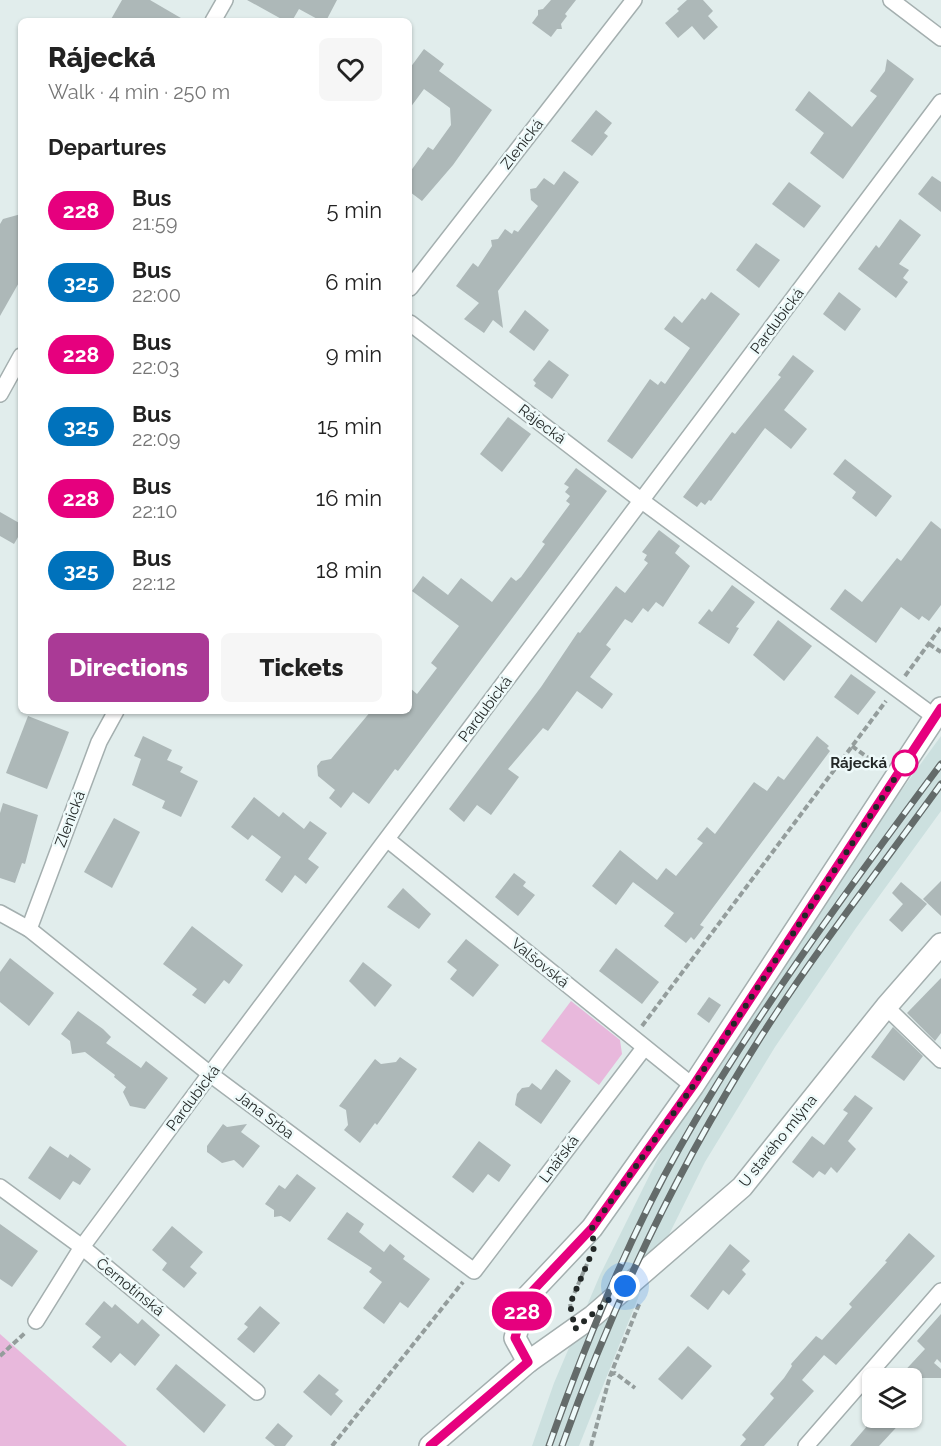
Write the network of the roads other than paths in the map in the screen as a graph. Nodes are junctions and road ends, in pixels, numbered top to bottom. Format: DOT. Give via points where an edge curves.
graph roads {
  1 [pos="225,0"];
  2 [pos="634,0"];
  3 [pos="891,0"];
  4 [pos="215,18"];
  5 [pos="941,38"];
  6 [pos="941,102"];
  7 [pos="412,285"];
  8 [pos="412,325"];
  9 [pos="18,361"];
  10 [pos="0,394"];
  11 [pos="642,501"];
  12 [pos="938,713"];
  13 [pos="114,714"];
  14 [pos="387,840"];
  15 [pos="0,914"];
  16 [pos="29,929"];
  17 [pos="941,944"];
  18 [pos="886,1007"];
  19 [pos="638,1043"];
  20 [pos="941,1060"];
  21 [pos="210,1074"];
  22 [pos="693,1086"];
  23 [pos="0,1187"];
  24 [pos="82,1247"];
  25 [pos="474,1271"];
  26 [pos="941,1291"];
  27 [pos="36,1321"];
  28 [pos="528,1362"];
  29 [pos="257,1392"];
  30 [pos="430,1446"];
  31 [pos="806,1446"];
  1 -- 4 [label="street"];
  2 -- 7 [label="street, Zlenická"];
  3 -- 5 [label="street"];
  6 -- 11 [label="street, Pardubická"];
  8 -- 11 [label="street, Rájecká"];
  9 -- 10 [label="street"];
  11 -- 12 [label="street, Rájecká" via="896,688"];
  11 -- 14 [label="street, Pardubická"];
  12 -- 22 [label="street"];
  13 -- 16 [label="street, Zlenická" via="99,742"];
  14 -- 19 [label="street, Valšovská"];
  14 -- 21 [label="street, Pardubická"];
  15 -- 16 [label="street, Jana Srba"];
  16 -- 21 [label="street, Jana Srba"];
  17 -- 18 [label="street, U starého mlýna"];
  18 -- 20 [label="street"];
  18 -- 28 [label="street, U starého mlýna" via="742,1187 593,1316"];
  19 -- 22 [label="street, Valšovská"];
  19 -- 25 [label="street, Lnářská"];
  21 -- 24 [label="street, Pardubická"];
  21 -- 25 [label="street, Jana Srba"];
  22 -- 28 [label="street" via="592,1228 526,1298 515,1338"];
  23 -- 24 [label="street, Černotínská"];
  24 -- 27 [label="street, Pardubická"];
  24 -- 29 [label="street, Černotínská"];
  26 -- 31 [label="street"];
  28 -- 30 [label="street, U starého mlýna"];
}
